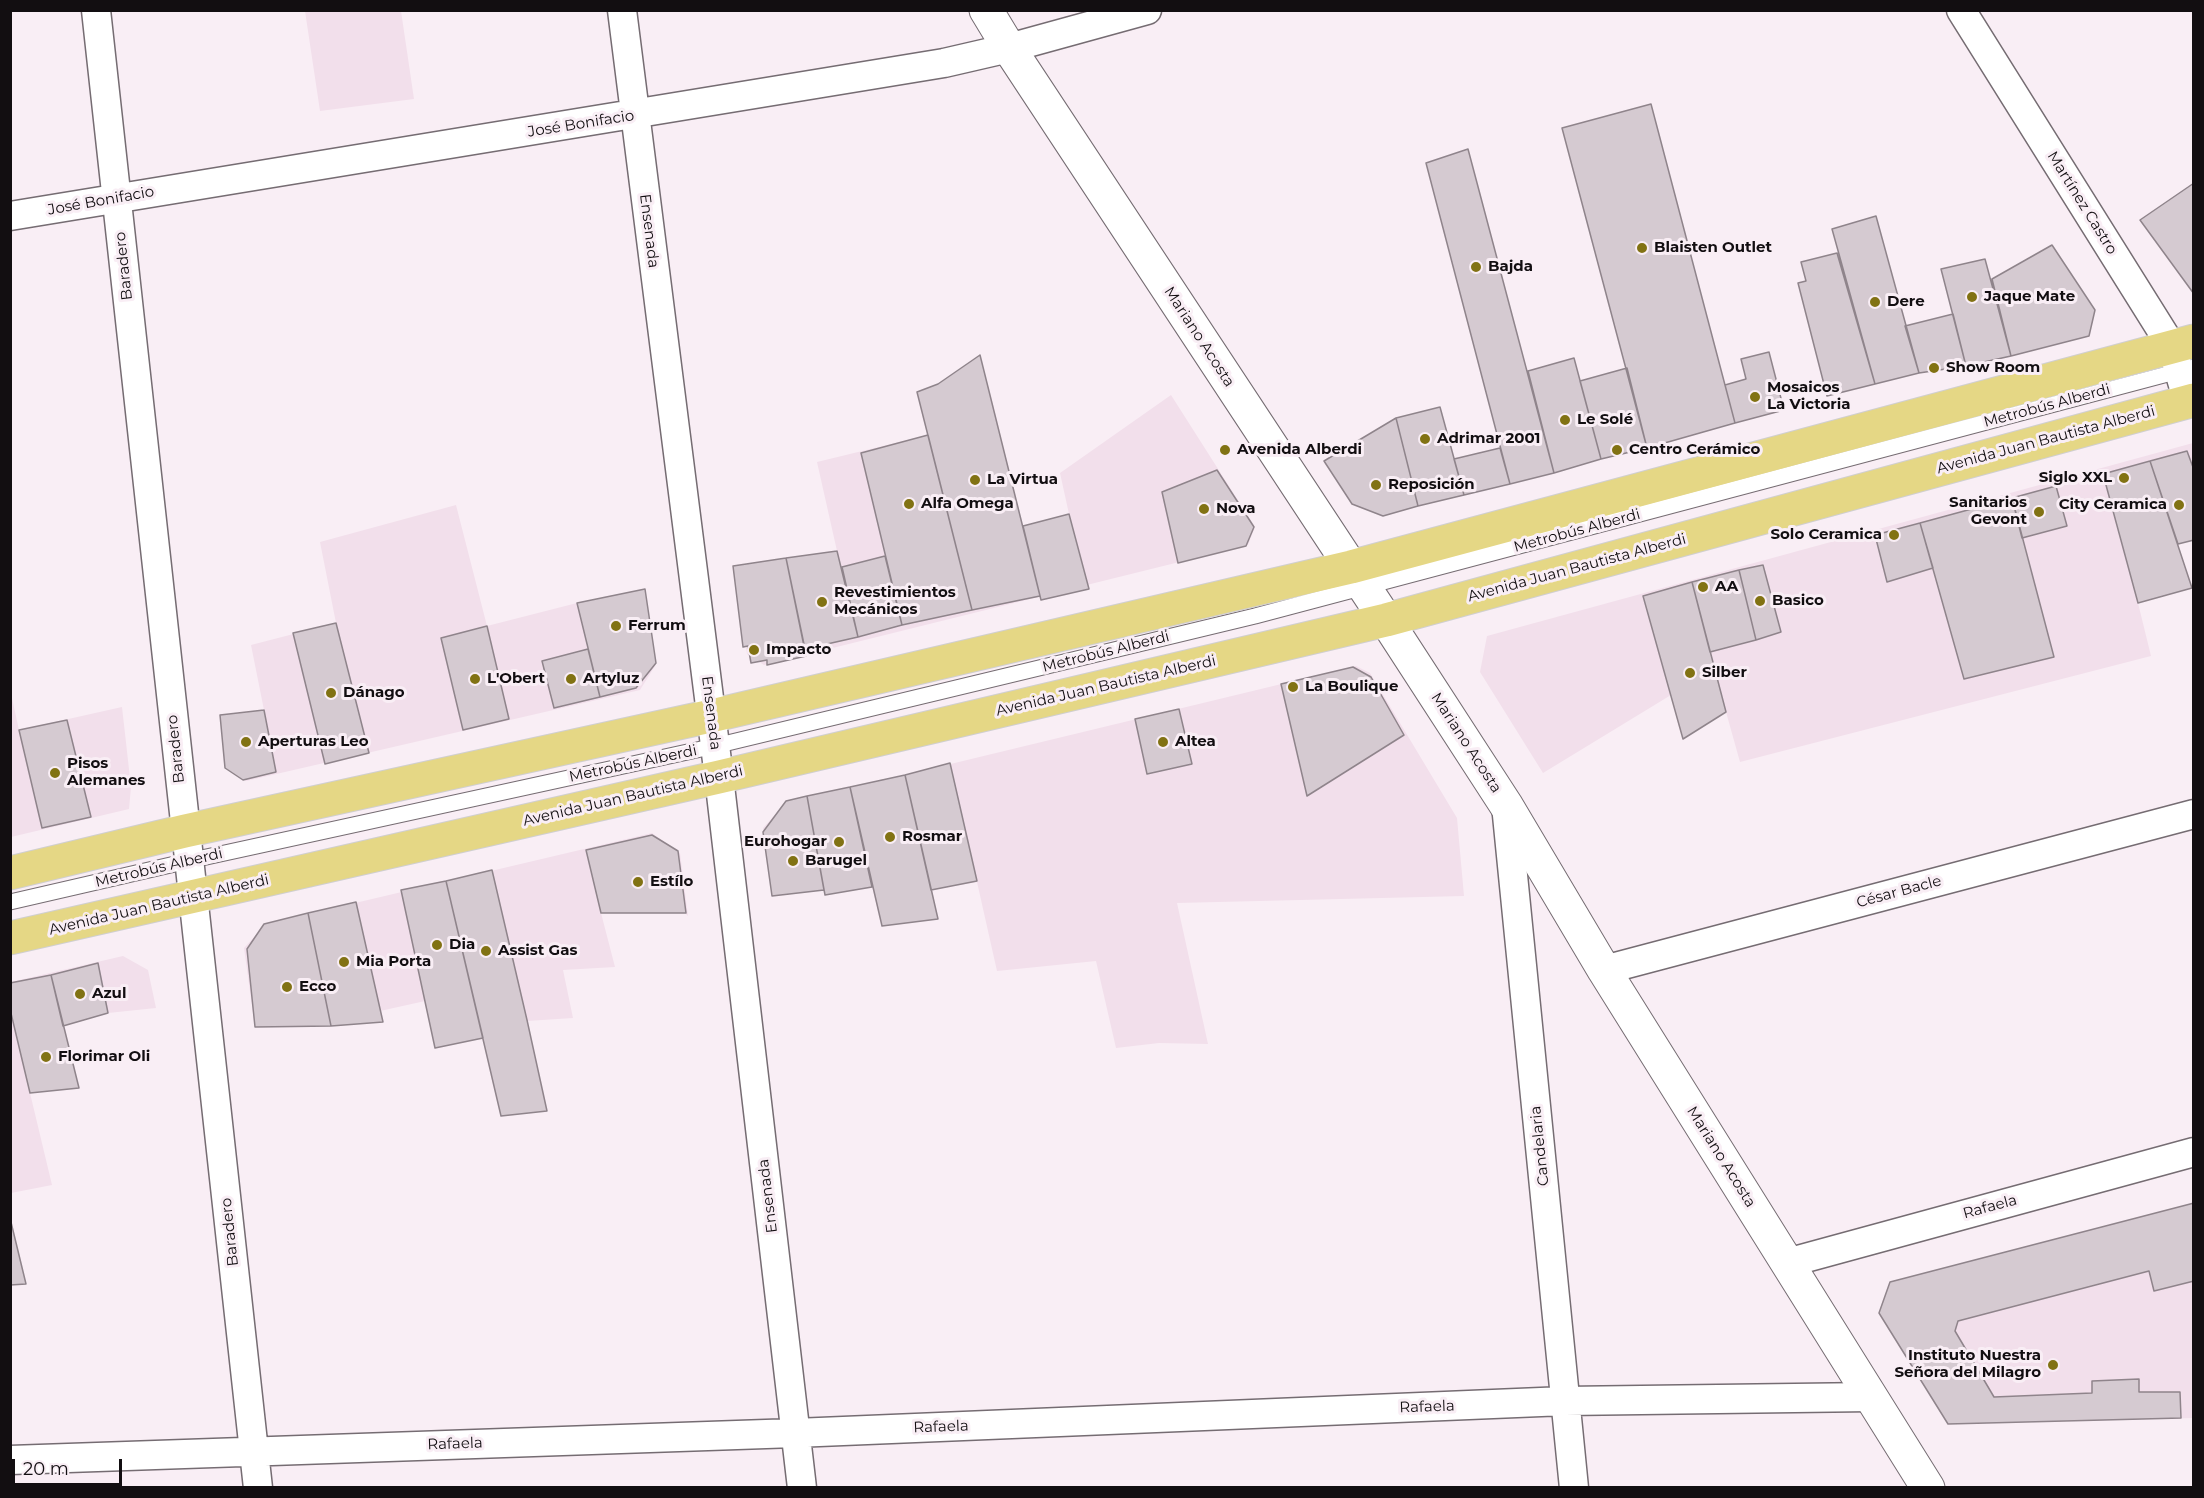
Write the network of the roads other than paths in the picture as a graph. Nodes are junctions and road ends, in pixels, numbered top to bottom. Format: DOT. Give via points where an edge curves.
graph roads {
  1 [pos="96,10"];
  2 [pos="622,10"];
  3 [pos="986,10"];
  4 [pos="1147,10"];
  5 [pos="1961,10"];
  6 [pos="1009,48"];
  7 [pos="634,115"];
  8 [pos="117,198"];
  9 [pos="10,216"];
  10 [pos="2185,356"];
  11 [pos="2191,401"];
  12 [pos="1358,577"];
  13 [pos="1386,620"];
  14 [pos="715,746"];
  15 [pos="1506,805"];
  16 [pos="2193,814"];
  17 [pos="187,846"];
  18 [pos="10,873"];
  19 [pos="192,898"];
  20 [pos="10,902"];
  21 [pos="10,938"];
  22 [pos="1604,970"];
  23 [pos="2193,1152"];
  24 [pos="1787,1263"];
  25 [pos="1871,1397"];
  26 [pos="1565,1401"];
  27 [pos="795,1433"];
  28 [pos="254,1451"];
  29 [pos="10,1460"];
  30 [pos="258,1488"];
  31 [pos="802,1488"];
  32 [pos="1574,1488"];
  33 [pos="1928,1488"];
  1 -- 8 [label="street, Baradero"];
  2 -- 7 [label="street, Ensenada"];
  3 -- 6 [label="street, Mariano Acosta"];
  4 -- 6 [label="street, José Bonifacio"];
  5 -- 10 [label="street, Martínez Castro"];
  6 -- 7 [label="street, José Bonifacio" via="944,63"];
  6 -- 12 [label="street, Mariano Acosta"];
  7 -- 8 [label="street, José Bonifacio"];
  7 -- 14 [label="street, Ensenada"];
  8 -- 9 [label="street, José Bonifacio"];
  8 -- 17 [label="street, Baradero"];
  10 -- 11 [label="street, Martínez Castro"];
  10 -- 12 [label="main road, Avenida Juan Bautista Alberdi"];
  11 -- 13 [label="main road, Avenida Juan Bautista Alberdi"];
  12 -- 13 [label="street, Mariano Acosta"];
  12 -- 14 [label="main road, Avenida Juan Bautista Alberdi"];
  13 -- 14 [label="main road, Avenida Juan Bautista Alberdi"];
  13 -- 15 [label="street, Mariano Acosta"];
  14 -- 17 [label="main road, Avenida Juan Bautista Alberdi"];
  14 -- 19 [label="main road, Avenida Juan Bautista Alberdi"];
  14 -- 27 [label="street, Ensenada"];
  15 -- 22 [label="street, Mariano Acosta"];
  15 -- 26 [label="street, Candelaria"];
  16 -- 22 [label="street, César Bacle"];
  17 -- 18 [label="main road, Avenida Juan Bautista Alberdi"];
  17 -- 19 [label="street, Baradero"];
  17 -- 20 [label="lane, Metrobús Alberdi"];
  19 -- 21 [label="main road, Avenida Juan Bautista Alberdi"];
  19 -- 28 [label="street, Baradero"];
  22 -- 24 [label="street, Mariano Acosta"];
  23 -- 24 [label="street, Rafaela"];
  24 -- 25 [label="street, Mariano Acosta"];
  25 -- 26 [label="street, Rafaela"];
  25 -- 33 [label="street, Mariano Acosta"];
  26 -- 27 [label="street, Rafaela"];
  26 -- 32 [label="street, Candelaria"];
  27 -- 28 [label="street, Rafaela"];
  27 -- 31 [label="street, Ensenada"];
  28 -- 29 [label="street, Rafaela"];
  28 -- 30 [label="street, Baradero"];
}
